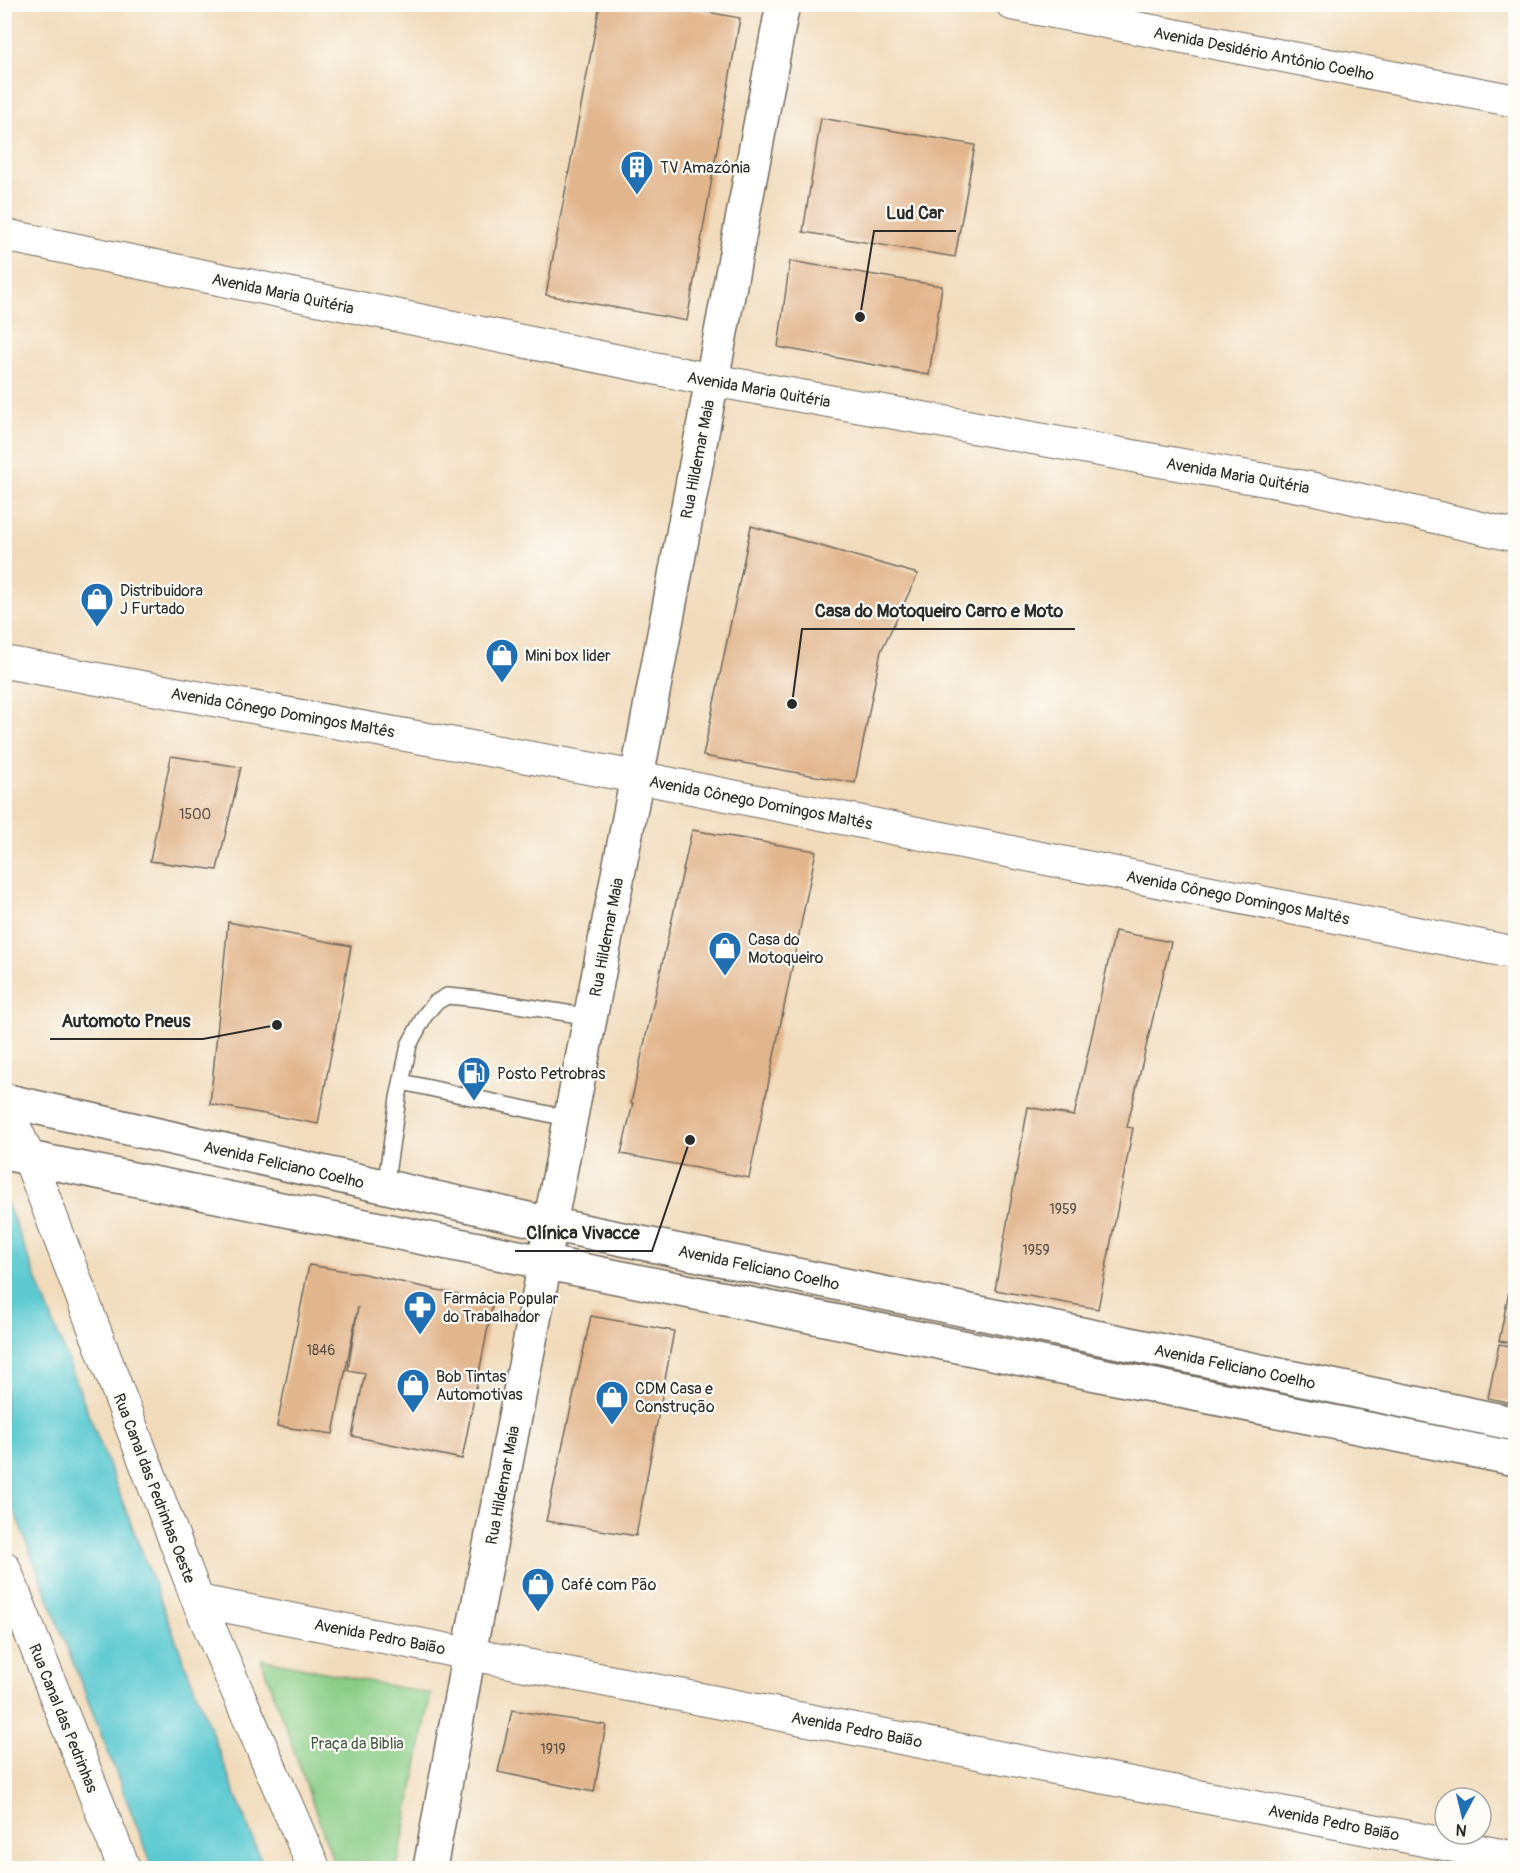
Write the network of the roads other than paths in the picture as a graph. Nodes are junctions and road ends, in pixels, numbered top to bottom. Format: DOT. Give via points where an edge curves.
graph roads {
  1 [pos="783,4"];
  2 [pos="1012,4"];
  3 [pos="1515,101"];
  4 [pos="4,235"];
  5 [pos="712,380"];
  6 [pos="1515,536"];
  7 [pos="4,662"];
  8 [pos="637,777"];
  9 [pos="1515,953"];
  10 [pos="591,1017"];
  11 [pos="402,1082"];
  12 [pos="4,1102"];
  13 [pos="571,1119"];
  14 [pos="17,1156"];
  15 [pos="385,1188"];
  16 [pos="550,1224"];
  17 [pos="545,1263"];
  18 [pos="1515,1424"];
  19 [pos="1515,1459"];
  20 [pos="4,1567"];
  21 [pos="198,1601"];
  22 [pos="469,1653"];
  23 [pos="1515,1858"];
  24 [pos="124,1869"];
  25 [pos="314,1869"];
  26 [pos="430,1869"];
  1 -- 5 [label="street, Rua Hildemar Maia"];
  2 -- 3 [label="street, Avenida Desidério Antônio Coelho"];
  4 -- 5 [label="street, Avenida Maria Quitéria"];
  5 -- 6 [label="street, Avenida Maria Quitéria" via="1315,489"];
  5 -- 8 [label="street, Rua Hildemar Maia"];
  7 -- 8 [label="street, Avenida Cônego Domingos Maltês"];
  8 -- 9 [label="street, Avenida Cônego Domingos Maltês"];
  8 -- 10 [label="street, Rua Hildemar Maia"];
  10 -- 11 [label="lane" via="447,996 425,1015 409,1046"];
  10 -- 13 [label="street, Rua Hildemar Maia"];
  11 -- 13 [label="lane"];
  11 -- 15 [label="lane"];
  12 -- 14 [label="street, Rua Canal das Pedrinhas Oeste"];
  12 -- 15 [label="street, Avenida Feliciano Coelho"];
  13 -- 16 [label="street, Rua Hildemar Maia"];
  14 -- 17 [label="street"];
  14 -- 21 [label="street, Rua Canal das Pedrinhas Oeste"];
  15 -- 16 [label="street, Avenida Feliciano Coelho"];
  16 -- 17 [label="street, Rua Hildemar Maia"];
  16 -- 18 [label="street, Avenida Feliciano Coelho"];
  17 -- 19 [label="street"];
  17 -- 22 [label="street, Rua Hildemar Maia"];
  20 -- 24 [label="street, Rua Canal das Pedrinhas"];
  21 -- 22 [label="street, Avenida Pedro Baião"];
  21 -- 25 [label="street, Rua Canal das Pedrinhas Oeste"];
  22 -- 23 [label="street, Avenida Pedro Baião"];
  22 -- 26 [label="street, Rua Hildemar Maia"];
}
